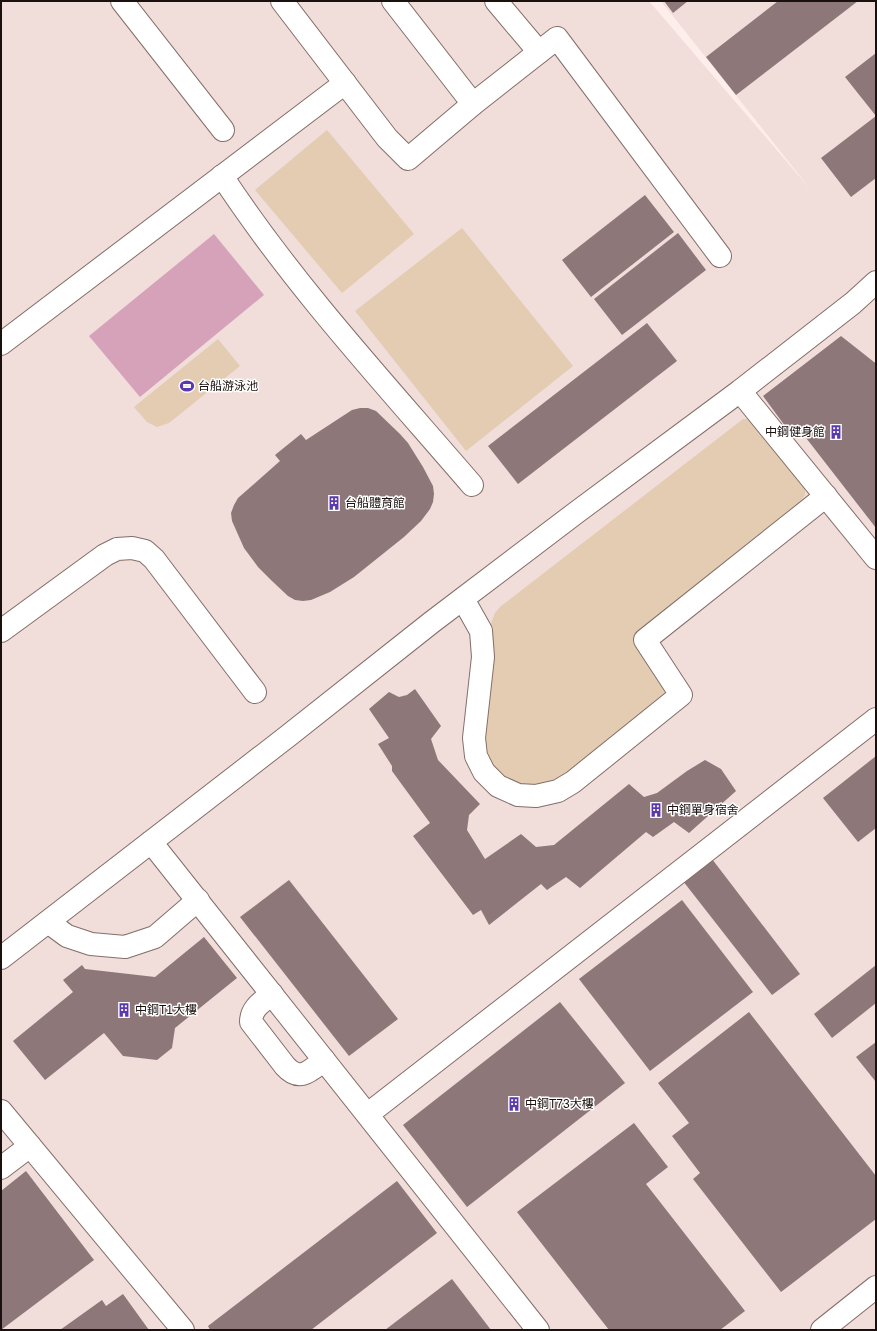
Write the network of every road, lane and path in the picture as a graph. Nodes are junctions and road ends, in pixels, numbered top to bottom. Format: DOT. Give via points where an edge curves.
graph roads {
  1 [pos="122,1"];
  2 [pos="282,1"];
  3 [pos="393,1"];
  4 [pos="496,1"];
  5 [pos="539,52"];
  6 [pos="345,83"];
  7 [pos="473,104"];
  8 [pos="223,130"];
  9 [pos="222,176"];
  10 [pos="720,256"];
  11 [pos="876,282"];
  12 [pos="1,344"];
  13 [pos="740,392"];
  14 [pos="472,486"];
  15 [pos="826,496"];
  16 [pos="876,558"];
  17 [pos="463,599"];
  18 [pos="1,631"];
  19 [pos="255,692"];
  20 [pos="876,719"];
  21 [pos="151,842"];
  22 [pos="198,900"];
  23 [pos="48,922"];
  24 [pos="1,958"];
  25 [pos="272,994"];
  26 [pos="324,1060"];
  27 [pos="1,1111"];
  28 [pos="368,1114"];
  29 [pos="30,1146"];
  30 [pos="1,1168"];
  31 [pos="876,1287"];
  32 [pos="183,1330"];
  33 [pos="538,1330"];
  34 [pos="822,1330"];
  1 -- 8 [label="lane"];
  2 -- 6 [label="lane"];
  3 -- 7 [label="lane"];
  4 -- 5 [label="lane"];
  5 -- 7 [label="lane"];
  5 -- 10 [label="lane" via="557,38"];
  6 -- 7 [label="lane" via="387,138 408,159"];
  6 -- 9 [label="lane"];
  9 -- 12 [label="lane"];
  9 -- 14 [label="lane" via="241,205 320,307"];
  11 -- 13 [label="lane"];
  13 -- 15 [label="lane"];
  13 -- 17 [label="lane"];
  15 -- 16 [label="lane"];
  15 -- 17 [label="lane" via="645,640 681,695 573,782 558,791 536,796 518,795 498,786 484,772 476,756 474,738 483,657 481,631"];
  17 -- 21 [label="lane"];
  18 -- 19 [label="lane" via="104,555 117,548 145,551 154,559"];
  20 -- 28 [label="lane"];
  21 -- 22 [label="lane"];
  21 -- 23 [label="lane"];
  22 -- 23 [label="lane" via="155,937 125,947 92,944 67,936"];
  22 -- 25 [label="lane"];
  23 -- 24 [label="lane"];
  25 -- 26 [label="lane"];
  25 -- 26 [label="lane" via="253,1011 251,1022 285,1066 290,1072 306,1074"];
  26 -- 28 [label="lane"];
  27 -- 29 [label="lane"];
  28 -- 33 [label="lane"];
  29 -- 30 [label="lane"];
  29 -- 32 [label="lane"];
  31 -- 34 [label="lane"];
}
